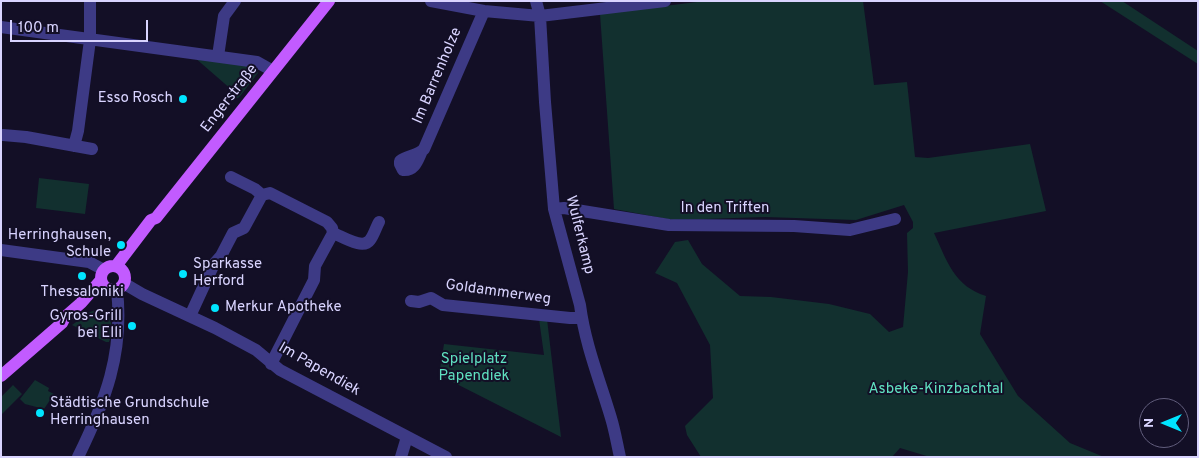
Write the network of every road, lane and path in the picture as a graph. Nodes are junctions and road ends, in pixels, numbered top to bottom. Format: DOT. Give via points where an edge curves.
graph roads {
  1 [pos="90,1"];
  2 [pos="235,1"];
  3 [pos="329,1"];
  4 [pos="431,1"];
  5 [pos="536,1"];
  6 [pos="656,2"];
  7 [pos="484,11"];
  8 [pos="540,16"];
  9 [pos="1,27"];
  10 [pos="90,40"];
  11 [pos="218,56"];
  12 [pos="273,71"];
  13 [pos="3,135"];
  14 [pos="74,146"];
  15 [pos="92,149"];
  16 [pos="421,154"];
  17 [pos="231,177"];
  18 [pos="262,195"];
  19 [pos="554,208"];
  20 [pos="895,219"];
  21 [pos="379,222"];
  22 [pos="334,233"];
  23 [pos="1,250"];
  24 [pos="113,279"];
  25 [pos="411,301"];
  26 [pos="190,316"];
  27 [pos="582,318"];
  28 [pos="271,364"];
  29 [pos="1,376"];
  30 [pos="407,437"];
  31 [pos="78,457"];
  32 [pos="401,457"];
  33 [pos="446,457"];
  34 [pos="620,457"];
  1 -- 10 [label="street"];
  2 -- 11 [label="street" via="224,16"];
  3 -- 12 [label="main road, Engerstraße"];
  4 -- 7 [label="street, Im Barrenholze"];
  5 -- 8 [label="street, Wulferkamp"];
  6 -- 8 [label="street, Im Barrenholze"];
  7 -- 8 [label="street, Im Barrenholze"];
  7 -- 16 [label="street, Im Barrenholze"];
  8 -- 19 [label="street, Wulferkamp"];
  9 -- 10 [label="street"];
  10 -- 11 [label="street"];
  10 -- 14 [label="street"];
  11 -- 12 [label="street" via="257,62"];
  12 -- 24 [label="main road, Engerstraße" via="156,218 155,224"];
  13 -- 14 [label="street"];
  14 -- 15 [label="street"];
  17 -- 18 [label="street"];
  18 -- 22 [label="street" via="270,193 327,222"];
  18 -- 26 [label="street" via="244,228 233,233 214,264"];
  19 -- 20 [label="street, In den Triften" via="669,225 850,230"];
  19 -- 27 [label="street, Wulferkamp"];
  21 -- 22 [label="street" via="366,244"];
  22 -- 28 [label="street"];
  23 -- 24 [label="street, Im Papendiek" via="89,262"];
  24 -- 26 [label="street, Im Papendiek"];
  24 -- 29 [label="main road, Engerstraße" via="81,303"];
  24 -- 31 [label="street" via="118,329 114,364 108,389"];
  25 -- 27 [label="street, Goldammerweg" via="431,298 443,305"];
  26 -- 28 [label="street, Im Papendiek" via="256,350"];
  27 -- 34 [label="street, Wulferkamp"];
  28 -- 30 [label="street, Im Papendiek"];
  30 -- 32 [label="street"];
  30 -- 33 [label="street, Im Papendiek"];
}
